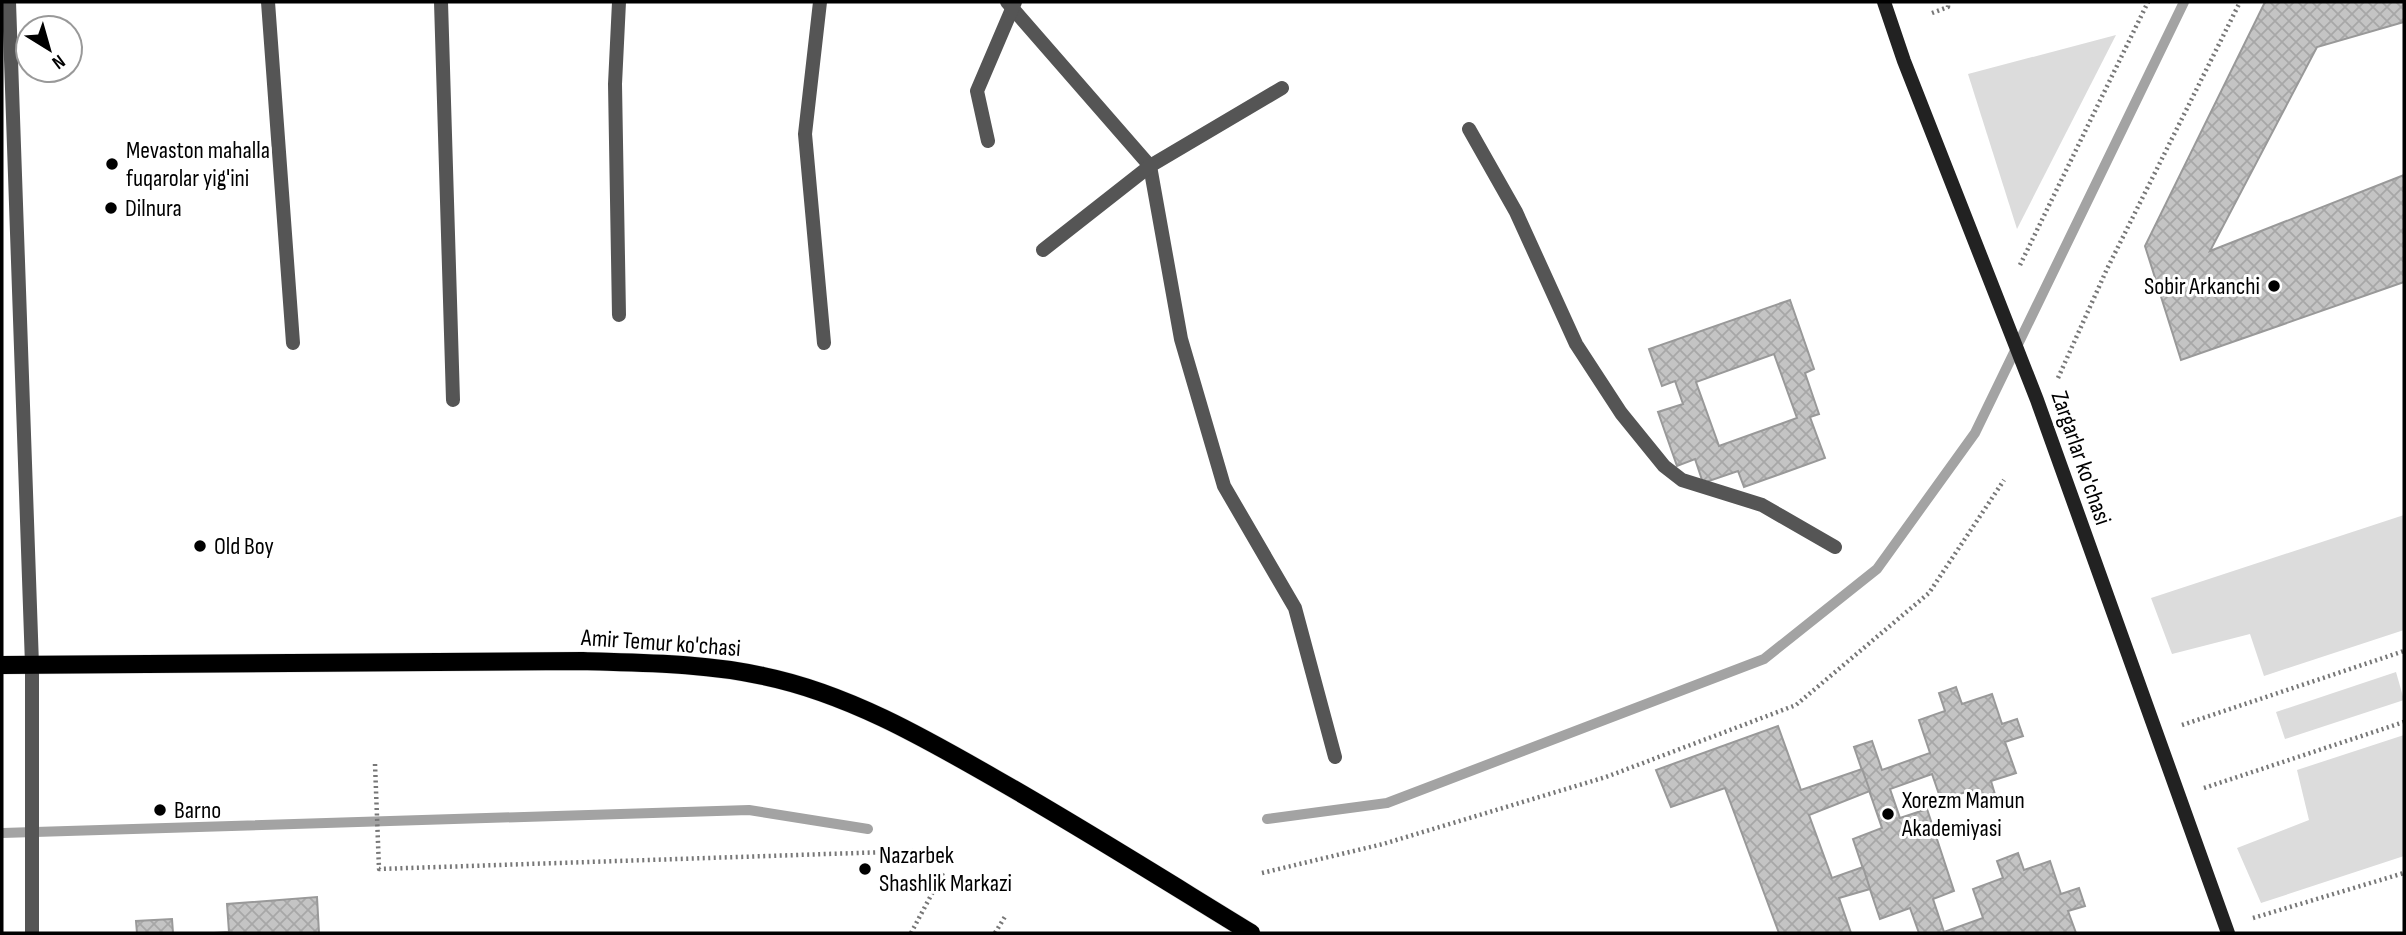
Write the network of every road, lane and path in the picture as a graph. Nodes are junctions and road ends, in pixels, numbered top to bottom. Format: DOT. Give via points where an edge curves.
graph roads {
  1 [pos="9,2"];
  2 [pos="268,2"];
  3 [pos="442,2"];
  4 [pos="620,2"];
  5 [pos="820,2"];
  6 [pos="1884,2"];
  7 [pos="1948,2"];
  8 [pos="2148,2"];
  9 [pos="2240,2"];
  10 [pos="1011,4"];
  11 [pos="1932,13"];
  12 [pos="1282,88"];
  13 [pos="1469,129"];
  14 [pos="988,141"];
  15 [pos="1150,166"];
  16 [pos="1043,250"];
  17 [pos="2021,265"];
  18 [pos="618,315"];
  19 [pos="293,344"];
  20 [pos="824,344"];
  21 [pos="2058,378"];
  22 [pos="453,400"];
  23 [pos="2004,480"];
  24 [pos="1835,547"];
  25 [pos="2404,651"];
  26 [pos="2,665"];
  27 [pos="32,665"];
  28 [pos="2404,722"];
  29 [pos="2182,725"];
  30 [pos="1335,757"];
  31 [pos="375,764"];
  32 [pos="2204,788"];
  33 [pos="917,851"];
  34 [pos="944,872"];
  35 [pos="1262,873"];
  36 [pos="2404,873"];
  37 [pos="1006,915"];
  38 [pos="2253,918"];
  39 [pos="32,933"];
  40 [pos="911,933"];
  41 [pos="995,933"];
  42 [pos="1251,933"];
  43 [pos="2228,933"];
  1 -- 27 [label="street"];
  2 -- 19 [label="street"];
  3 -- 22 [label="street"];
  4 -- 18 [label="street" via="615,84"];
  5 -- 20 [label="street" via="805,134"];
  6 -- 43 [label="main road, Zargarlar ko'chasi" via="2037,400"];
  7 -- 11 [label="path" via="1948,7"];
  8 -- 17 [label="path"];
  9 -- 21 [label="path"];
  10 -- 14 [label="street" via="977,91"];
  10 -- 15 [label="street"];
  12 -- 15 [label="street"];
  13 -- 24 [label="street" via="1516,212 1576,344 1621,413 1664,466 1682,480 1762,505"];
  15 -- 16 [label="street"];
  15 -- 30 [label="street" via="1181,339 1224,486 1295,608"];
  23 -- 35 [label="path" via="1929,593 1796,705 1606,776 1383,844"];
  25 -- 29 [label="path"];
  26 -- 27 [label="main road, Amir Temur ko'chasi"];
  27 -- 39 [label="street"];
  27 -- 42 [label="main road, Amir Temur ko'chasi" via="583,661 673,664 763,676 851,705 916,734 1071,822"];
  28 -- 32 [label="path"];
  31 -- 33 [label="path" via="379,869"];
  34 -- 40 [label="path"];
  36 -- 38 [label="path"];
  37 -- 41 [label="path"];
}
